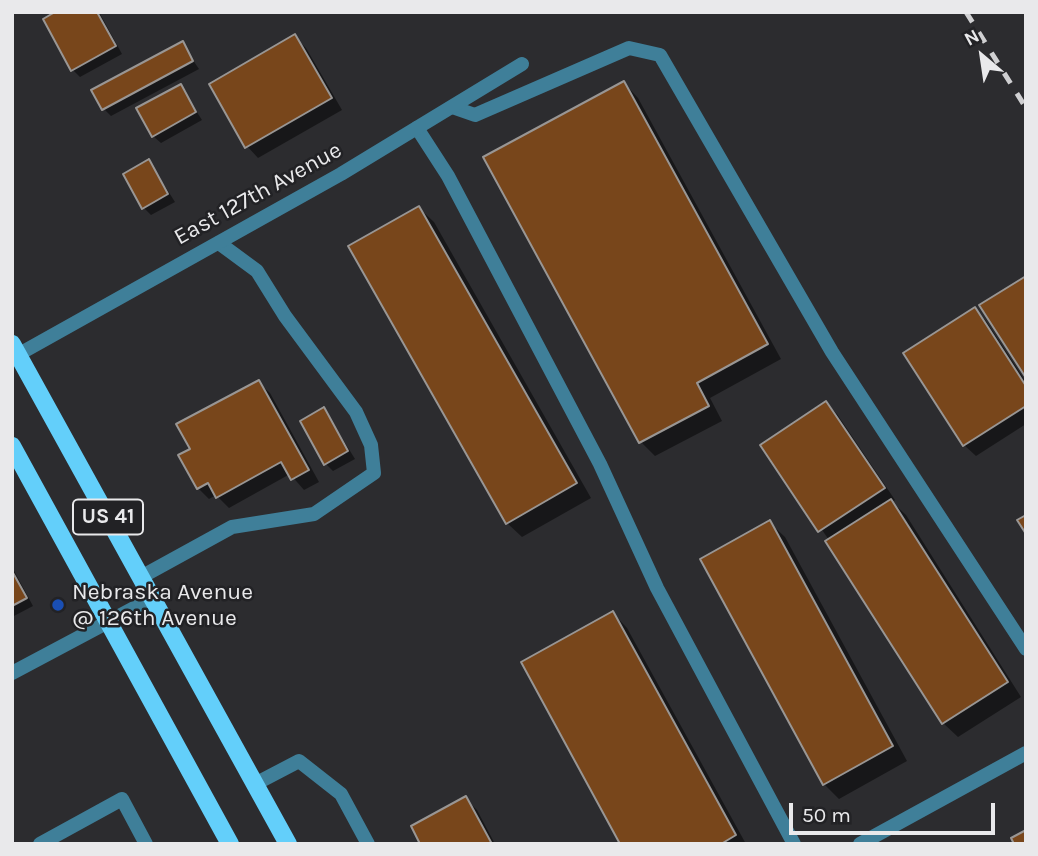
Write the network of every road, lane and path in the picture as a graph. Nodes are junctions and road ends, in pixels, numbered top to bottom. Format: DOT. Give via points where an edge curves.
graph roads {
  1 [pos="522,64"];
  2 [pos="452,107"];
  3 [pos="417,128"];
  4 [pos="219,243"];
  5 [pos="14,352"];
  6 [pos="12,446"];
  7 [pos="141,577"];
  8 [pos="153,598"];
  9 [pos="107,622"];
  10 [pos="1026,649"];
  11 [pos="12,673"];
  12 [pos="1026,753"];
  13 [pos="256,784"];
  14 [pos="218,823"];
  15 [pos="40,844"];
  16 [pos="146,844"];
  17 [pos="218,844"];
  18 [pos="229,844"];
  19 [pos="288,844"];
  20 [pos="368,844"];
  21 [pos="794,844"];
  22 [pos="860,844"];
  1 -- 2 [label="street, East 127th Avenue"];
  2 -- 3 [label="street, East 127th Avenue"];
  2 -- 10 [label="street" via="475,115 629,48 660,55 832,352"];
  3 -- 4 [label="street, East 127th Avenue"];
  3 -- 21 [label="street" via="448,176 594,452 657,588"];
  4 -- 5 [label="street, East 127th Avenue"];
  4 -- 7 [label="street" via="257,271 356,412 371,445 374,473 314,514 232,527"];
  5 -- 7 [label="main road, US 41"];
  6 -- 9 [label="main road, US 41"];
  7 -- 8 [label="main road, US 41"];
  8 -- 9 [label="street"];
  8 -- 13 [label="main road, US 41"];
  9 -- 11 [label="street"];
  9 -- 14 [label="main road, US 41"];
  12 -- 22 [label="street"];
  13 -- 19 [label="main road, US 41"];
  13 -- 20 [label="street" via="299,761 341,794"];
  14 -- 17 [label="street"];
  14 -- 18 [label="main road, US 41"];
  15 -- 16 [label="street" via="122,799"];
}
